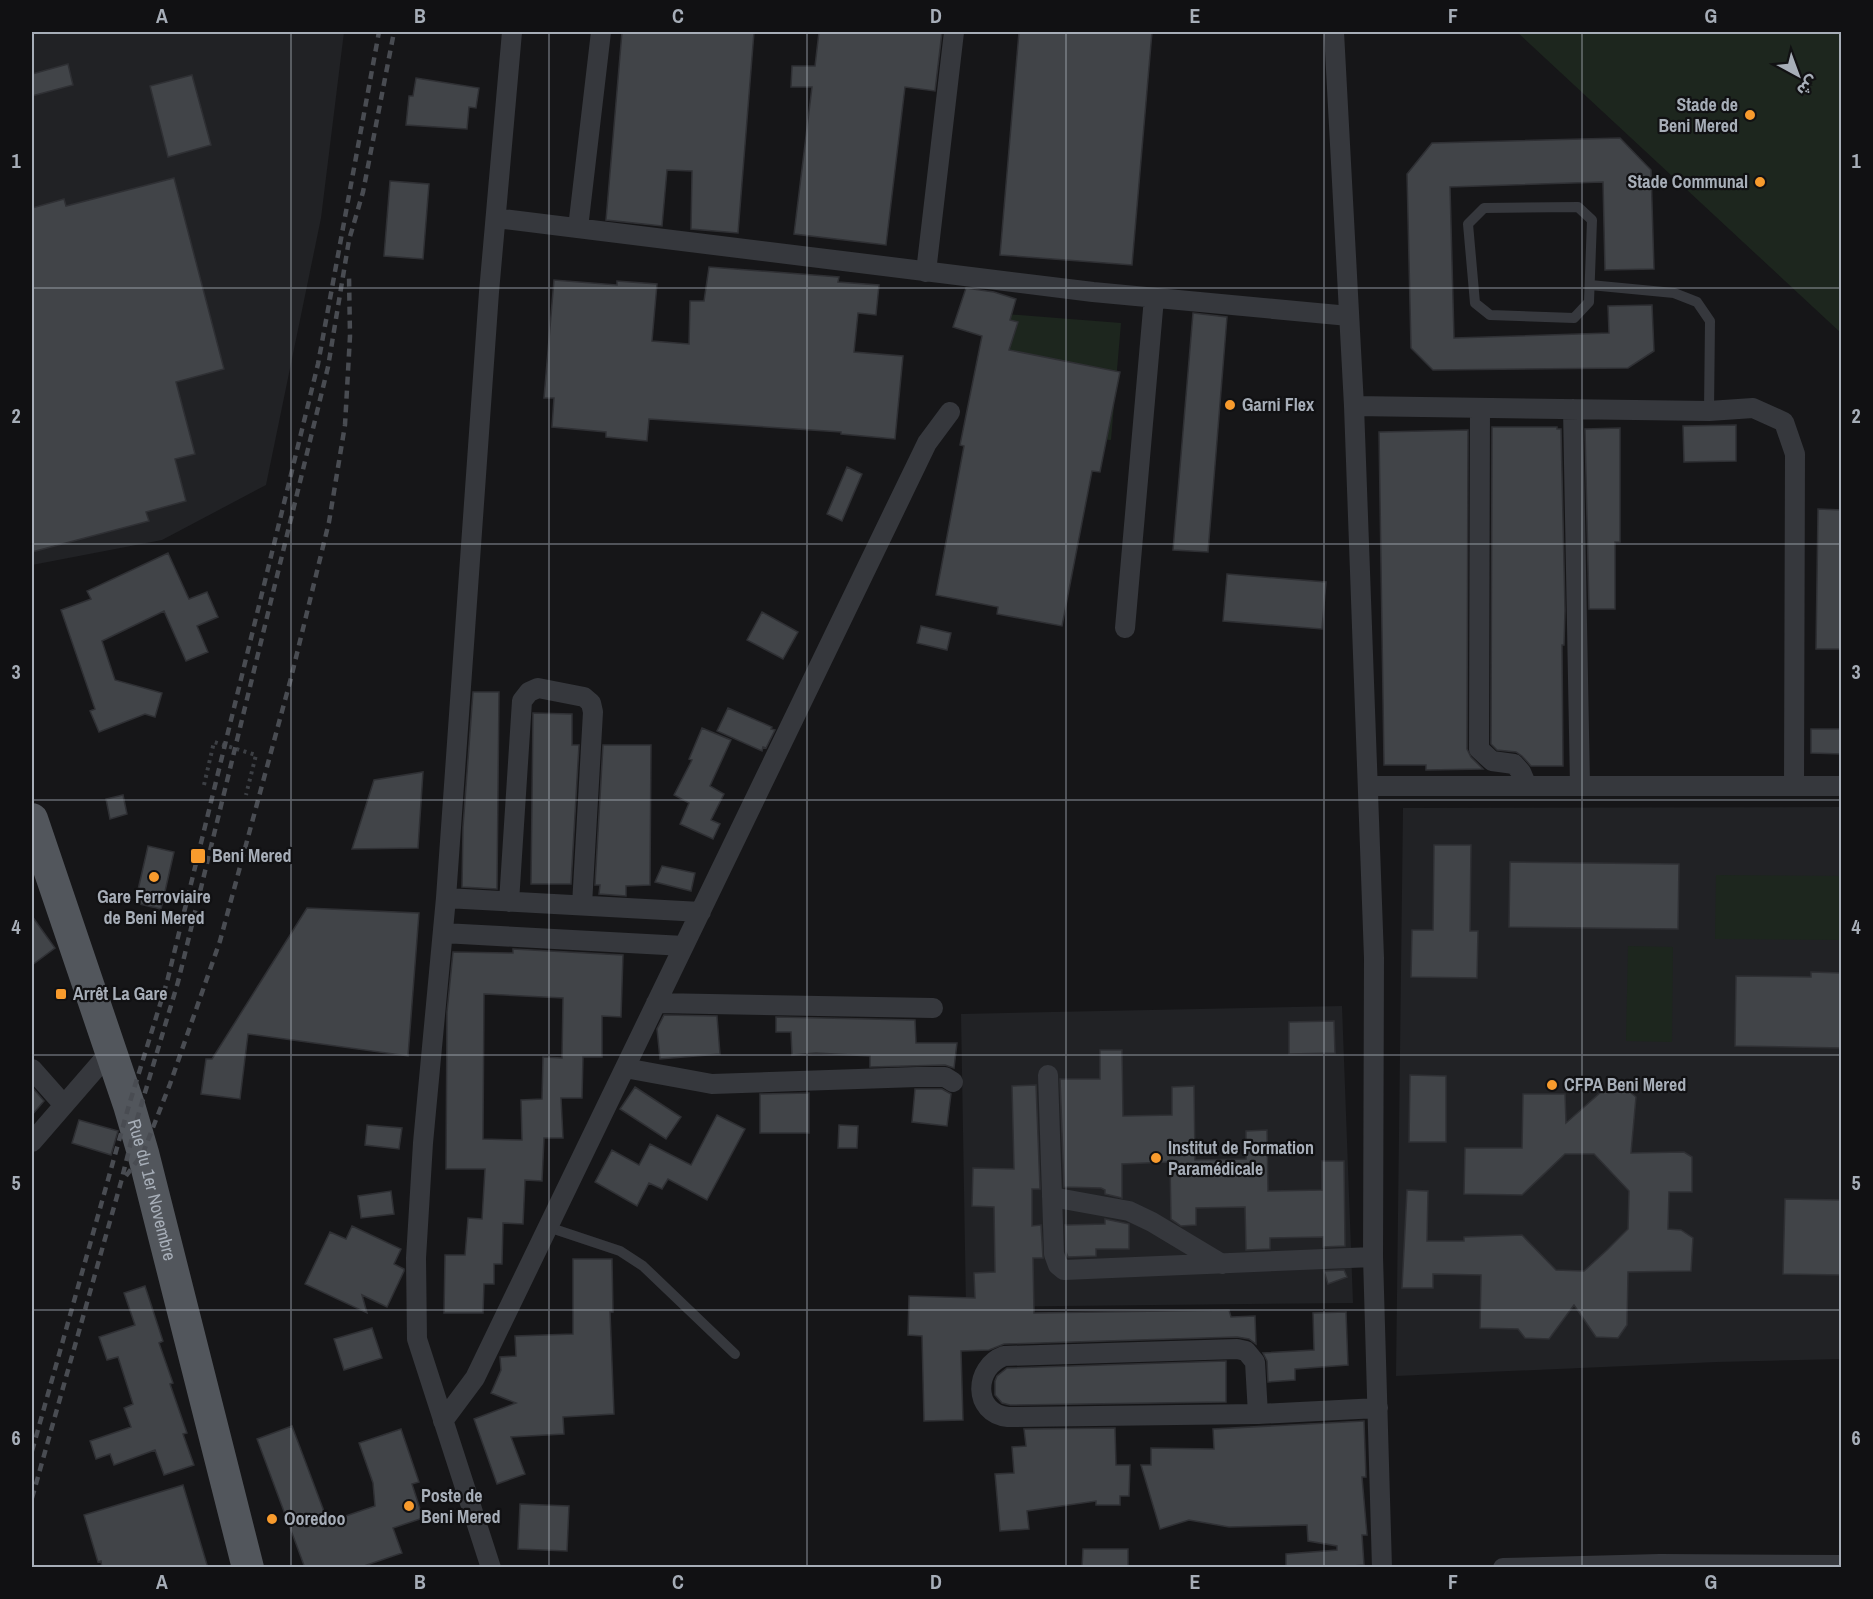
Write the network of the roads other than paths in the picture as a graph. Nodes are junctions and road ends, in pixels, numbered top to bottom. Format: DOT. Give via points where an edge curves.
graph roads {
  1 [pos="512,32"];
  2 [pos="601,32"];
  3 [pos="954,32"];
  4 [pos="1334,32"];
  5 [pos="496,218"];
  6 [pos="578,228"];
  7 [pos="926,272"];
  8 [pos="1590,285"];
  9 [pos="1154,298"];
  10 [pos="1349,316"];
  11 [pos="1354,406"];
  12 [pos="1480,408"];
  13 [pos="1573,409"];
  14 [pos="1710,411"];
  15 [pos="950,412"];
  16 [pos="1125,628"];
  17 [pos="1368,786"];
  18 [pos="1527,786"];
  19 [pos="1580,786"];
  20 [pos="1794,786"];
  21 [pos="1842,786"];
  22 [pos="32,819"];
  23 [pos="446,898"];
  24 [pos="509,902"];
  25 [pos="582,905"];
  26 [pos="701,912"];
  27 [pos="443,933"];
  28 [pos="684,946"];
  29 [pos="656,1003"];
  30 [pos="933,1008"];
  31 [pos="111,1052"];
  32 [pos="625,1068"];
  33 [pos="32,1070"];
  34 [pos="1048,1075"];
  35 [pos="953,1082"];
  36 [pos="63,1104"];
  37 [pos="32,1142"];
  38 [pos="1052,1197"];
  39 [pos="548,1227"];
  40 [pos="1373,1257"];
  41 [pos="1222,1264"];
  42 [pos="735,1354"];
  43 [pos="1378,1408"];
  44 [pos="1258,1414"];
  45 [pos="443,1421"];
  46 [pos="1842,1565"];
  47 [pos="1660,1566"];
  48 [pos="248,1568"];
  49 [pos="490,1568"];
  50 [pos="1382,1568"];
  51 [pos="1503,1568"];
  1 -- 5 [label="street"];
  2 -- 6 [label="street"];
  3 -- 7 [label="street"];
  4 -- 10 [label="street"];
  5 -- 6 [label="street"];
  5 -- 23 [label="street"];
  6 -- 7 [label="street"];
  7 -- 9 [label="street"];
  8 -- 8 [label="lane" via="1589,302 1574,318 1490,315 1474,303 1468,224 1484,208 1578,207 1592,220"];
  8 -- 14 [label="lane" via="1674,293 1697,302 1710,321"];
  9 -- 10 [label="street"];
  9 -- 16 [label="street"];
  10 -- 11 [label="street"];
  11 -- 12 [label="street"];
  11 -- 17 [label="street"];
  12 -- 13 [label="street"];
  12 -- 18 [label="street" via="1479,749 1492,761 1514,764"];
  13 -- 14 [label="street"];
  13 -- 19 [label="street"];
  14 -- 20 [label="street" via="1753,408 1784,422 1795,454"];
  15 -- 26 [label="street" via="927,443"];
  17 -- 18 [label="street"];
  17 -- 40 [label="street" via="1374,958"];
  18 -- 19 [label="street"];
  19 -- 20 [label="street"];
  20 -- 21 [label="street"];
  22 -- 31 [label="main road, Rue du 1er Novembre"];
  23 -- 24 [label="street"];
  23 -- 27 [label="street"];
  24 -- 25 [label="street"];
  24 -- 25 [label="street" via="522,701 538,688 584,697 593,712"];
  25 -- 26 [label="street"];
  26 -- 28 [label="street"];
  27 -- 28 [label="street"];
  27 -- 45 [label="street" via="416,1258 417,1339"];
  28 -- 29 [label="street"];
  29 -- 30 [label="street"];
  29 -- 32 [label="street"];
  31 -- 36 [label="street"];
  31 -- 48 [label="main road, Rue du 1er Novembre" via="143,1153"];
  32 -- 35 [label="street" via="712,1084 917,1077 945,1077"];
  32 -- 39 [label="street"];
  33 -- 36 [label="street"];
  34 -- 38 [label="street"];
  36 -- 37 [label="street"];
  38 -- 41 [label="street" via="1129,1211"];
  38 -- 41 [label="street" via="1053,1254 1064,1270"];
  39 -- 42 [label="lane" via="620,1251 643,1266"];
  39 -- 45 [label="street" via="475,1378"];
  40 -- 41 [label="street"];
  40 -- 43 [label="street"];
  43 -- 44 [label="street"];
  43 -- 50 [label="street"];
  44 -- 44 [label="street" via="1255,1362 1242,1349 1005,1356 990,1363 982,1377 984,1401 991,1411 1002,1416"];
  45 -- 49 [label="street"];
  46 -- 47 [label="street"];
  47 -- 51 [label="street"];
}
